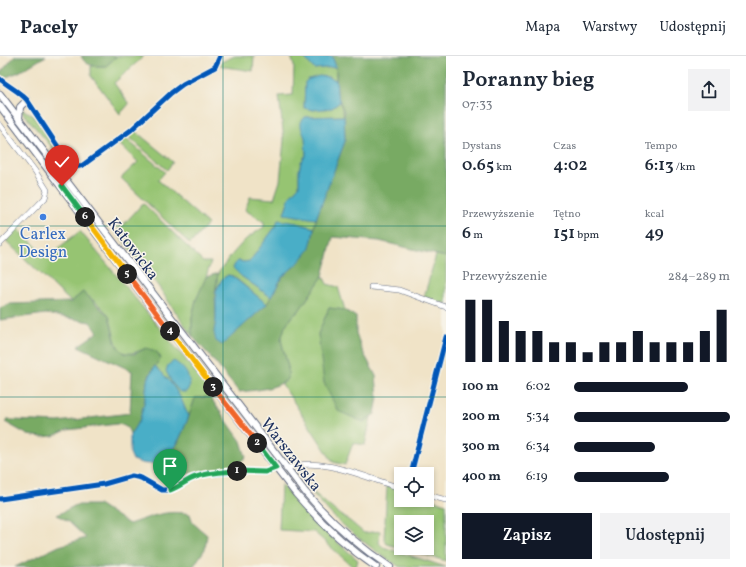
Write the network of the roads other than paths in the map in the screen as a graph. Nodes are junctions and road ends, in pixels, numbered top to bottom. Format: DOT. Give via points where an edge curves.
graph roads {
  1 [pos="220,56"];
  2 [pos="0,79"];
  3 [pos="0,94"];
  4 [pos="27,100"];
  5 [pos="0,106"];
  6 [pos="19,119"];
  7 [pos="0,125"];
  8 [pos="0,244"];
  9 [pos="371,287"];
  10 [pos="446,307"];
  11 [pos="446,337"];
  12 [pos="190,342"];
  13 [pos="186,352"];
  14 [pos="414,467"];
  15 [pos="276,468"];
  16 [pos="286,468"];
  17 [pos="394,486"];
  18 [pos="434,497"];
  19 [pos="0,499"];
  20 [pos="446,500"];
  21 [pos="376,567"];
  22 [pos="390,567"];
  1 -- 4 [label="street" via="215,67 183,84 124,135 80,167 68,162"];
  2 -- 4 [label="street" via="20,92"];
  3 -- 6 [label="main road, Katowicka"];
  4 -- 6 [label="main road" via="20,107"];
  5 -- 13 [label="main road, Katowicka"];
  6 -- 12 [label="main road, Katowicka"];
  7 -- 8 [label="street" via="47,190 45,198"];
  9 -- 10 [label="street" via="398,290"];
  11 -- 14 [label="street"];
  12 -- 16 [label="main road, Warszawska"];
  13 -- 15 [label="main road, Warszawska"];
  15 -- 19 [label="street" via="265,472 205,474 170,490 162,490 132,476 104,484"];
  15 -- 21 [label="main road, Warszawska" via="324,526"];
  16 -- 17 [label="street" via="297,464 337,466"];
  16 -- 22 [label="main road, Warszawska" via="329,518 358,545"];
  18 -- 20 [label="street"];
}
